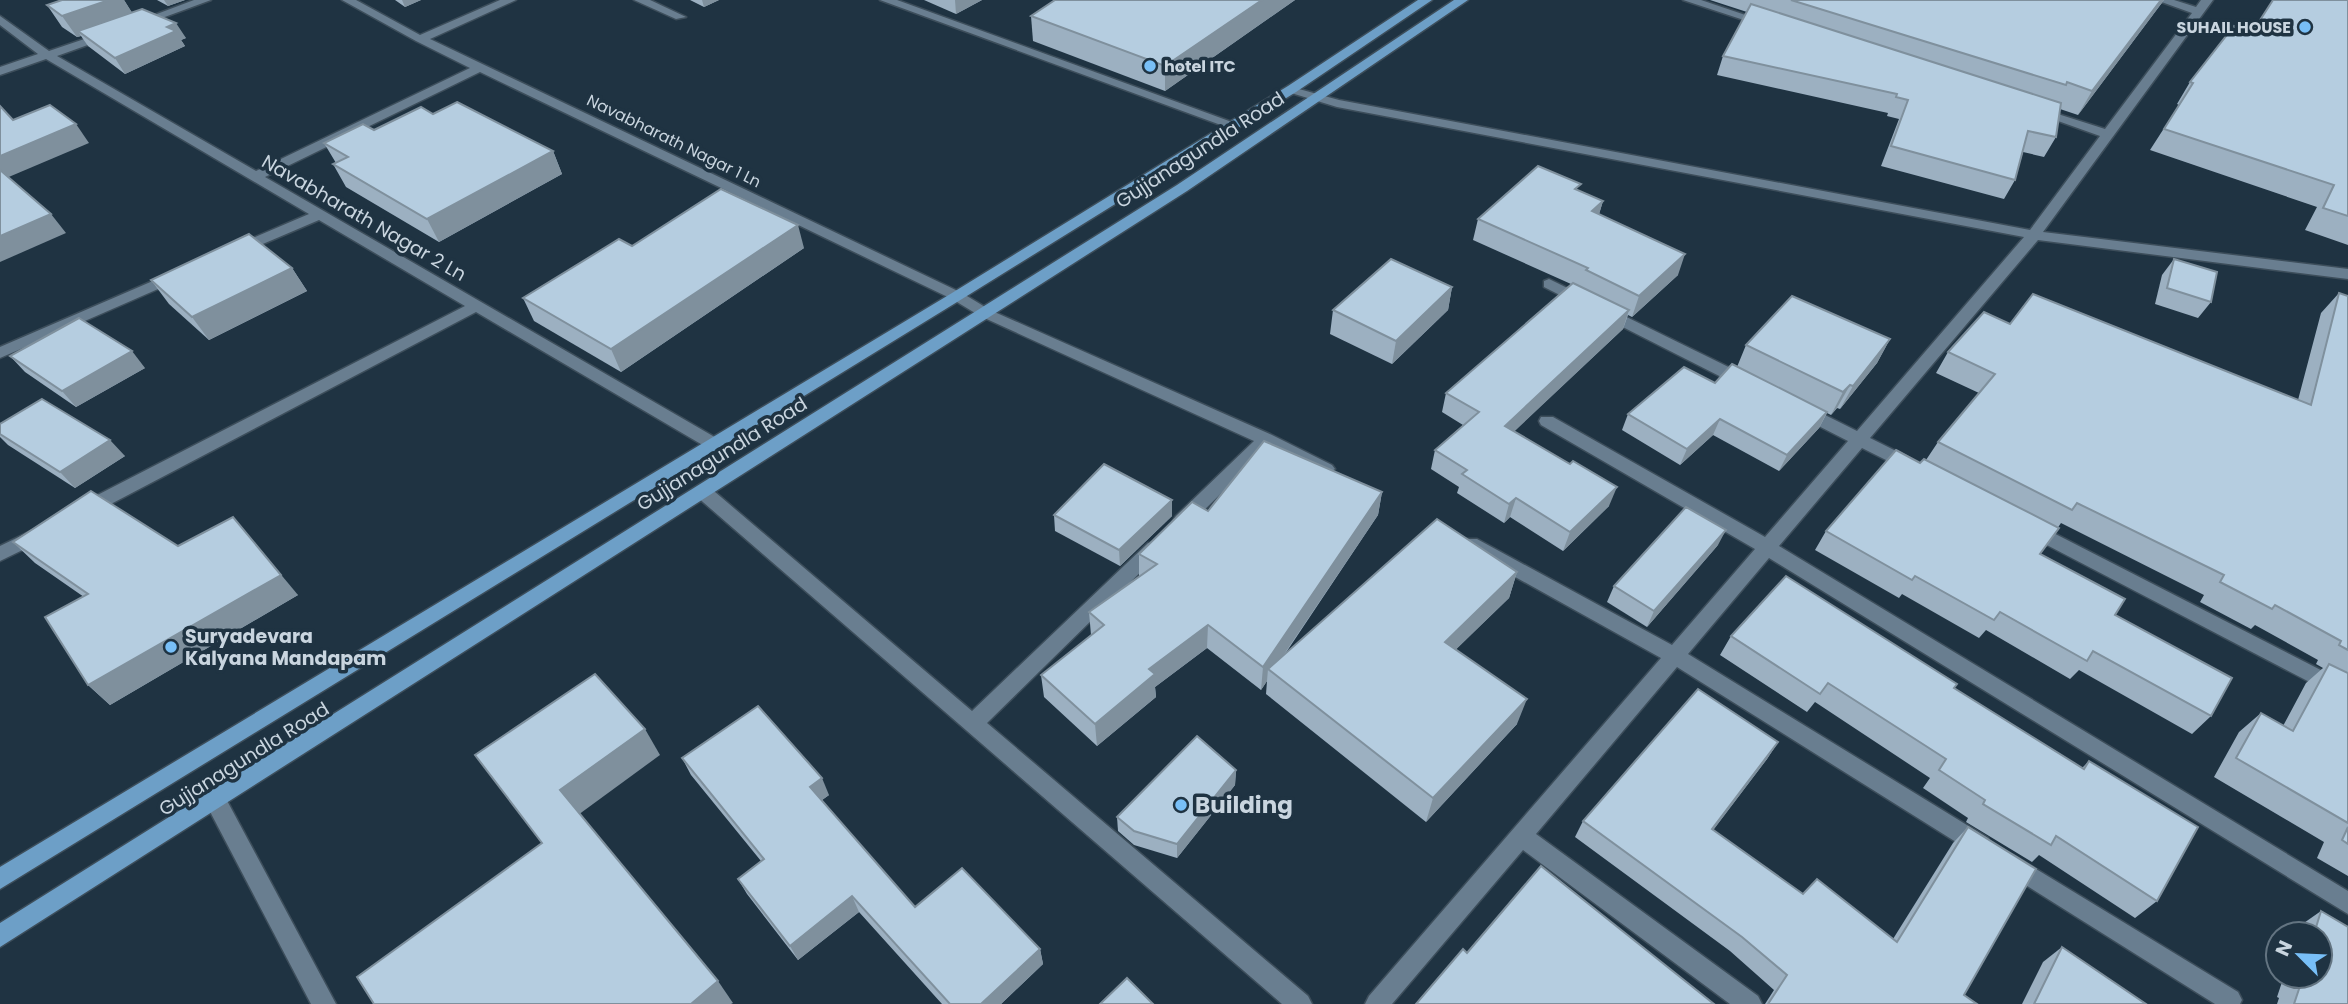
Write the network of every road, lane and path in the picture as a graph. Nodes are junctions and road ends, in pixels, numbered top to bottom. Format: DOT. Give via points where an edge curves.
graph roads {
  1 [pos="205,0"];
  2 [pos="348,0"];
  3 [pos="510,0"];
  4 [pos="640,0"];
  5 [pos="886,0"];
  6 [pos="1426,0"];
  7 [pos="1462,0"];
  8 [pos="1689,0"];
  9 [pos="2162,0"];
  10 [pos="2203,5"];
  11 [pos="681,17"];
  12 [pos="0,19"];
  13 [pos="126,28"];
  14 [pos="1780,29"];
  15 [pos="113,32"];
  16 [pos="420,39"];
  17 [pos="47,55"];
  18 [pos="481,67"];
  19 [pos="0,71"];
  20 [pos="1292,89"];
  21 [pos="1318,98"];
  22 [pos="2029,108"];
  23 [pos="1234,125"];
  24 [pos="2107,134"];
  25 [pos="254,177"];
  26 [pos="318,215"];
  27 [pos="2034,235"];
  28 [pos="218,258"];
  29 [pos="192,270"];
  30 [pos="2348,274"];
  31 [pos="1549,285"];
  32 [pos="957,296"];
  33 [pos="478,305"];
  34 [pos="985,313"];
  35 [pos="0,334"];
  36 [pos="16,346"];
  37 [pos="0,353"];
  38 [pos="1759,389"];
  39 [pos="1784,401"];
  40 [pos="1548,421"];
  41 [pos="1858,438"];
  42 [pos="1266,439"];
  43 [pos="712,443"];
  44 [pos="1339,476"];
  45 [pos="1932,476"];
  46 [pos="702,491"];
  47 [pos="74,516"];
  48 [pos="2017,521"];
  49 [pos="49,528"];
  50 [pos="1461,538"];
  51 [pos="1765,546"];
  52 [pos="0,554"];
  53 [pos="1676,657"];
  54 [pos="2348,694"];
  55 [pos="973,723"];
  56 [pos="216,802"];
  57 [pos="1520,835"];
  58 [pos="0,878"];
  59 [pos="2348,903"];
  60 [pos="0,936"];
  61 [pos="2230,1000"];
  62 [pos="324,1004"];
  63 [pos="1300,1004"];
  64 [pos="1377,1004"];
  65 [pos="1749,1004"];
  1 -- 13 [label="street"];
  2 -- 16 [label="street, Navabharath Nagar 1 Ln"];
  3 -- 16 [label="street"];
  4 -- 11 [label="street"];
  5 -- 23 [label="street"];
  6 -- 20 [label="main road, Gujjanagundla Road"];
  7 -- 21 [label="main road, Gujjanagundla Road"];
  8 -- 14 [label="street"];
  9 -- 10 [label="street"];
  10 -- 24 [label="street"];
  12 -- 17 [label="street, Navabharath Nagar 2 Ln"];
  15 -- 17 [label="street"];
  16 -- 18 [label="street, Navabharath Nagar 1 Ln"];
  17 -- 19 [label="street"];
  17 -- 25 [label="street, Navabharath Nagar 2 Ln"];
  18 -- 25 [label="street"];
  18 -- 32 [label="street, Navabharath Nagar 1 Ln"];
  20 -- 21 [label="street"];
  20 -- 23 [label="main road, Gujjanagundla Road"];
  21 -- 27 [label="street"];
  21 -- 34 [label="main road, Gujjanagundla Road"];
  22 -- 24 [label="street"];
  23 -- 32 [label="main road, Gujjanagundla Road"];
  24 -- 27 [label="street"];
  25 -- 26 [label="street, Navabharath Nagar 2 Ln"];
  26 -- 28 [label="street"];
  26 -- 33 [label="street, Navabharath Nagar 2 Ln"];
  27 -- 30 [label="street"];
  27 -- 41 [label="street"];
  29 -- 36 [label="street"];
  31 -- 38 [label="street"];
  32 -- 34 [label="street, Navabharath Nagar 1 Ln"];
  32 -- 43 [label="main road, Gujjanagundla Road"];
  33 -- 43 [label="street, Navabharath Nagar 2 Ln"];
  33 -- 47 [label="street"];
  34 -- 42 [label="street, Navabharath Nagar 1 Ln"];
  34 -- 46 [label="main road, Gujjanagundla Road"];
  35 -- 36 [label="street"];
  36 -- 37 [label="street"];
  39 -- 41 [label="street"];
  40 -- 51 [label="street"];
  41 -- 45 [label="street"];
  41 -- 51 [label="street"];
  42 -- 44 [label="street, Navabharath Nagar 1 Ln"];
  42 -- 55 [label="street"];
  43 -- 58 [label="main road, Gujjanagundla Road"];
  46 -- 55 [label="street"];
  46 -- 56 [label="main road, Gujjanagundla Road"];
  48 -- 54 [label="street"];
  49 -- 52 [label="street"];
  50 -- 53 [label="street"];
  51 -- 53 [label="street"];
  51 -- 59 [label="street"];
  53 -- 57 [label="street"];
  53 -- 61 [label="street"];
  55 -- 63 [label="street"];
  56 -- 60 [label="main road, Gujjanagundla Road"];
  56 -- 62 [label="street"];
  57 -- 64 [label="street"];
  57 -- 65 [label="street"];
}
